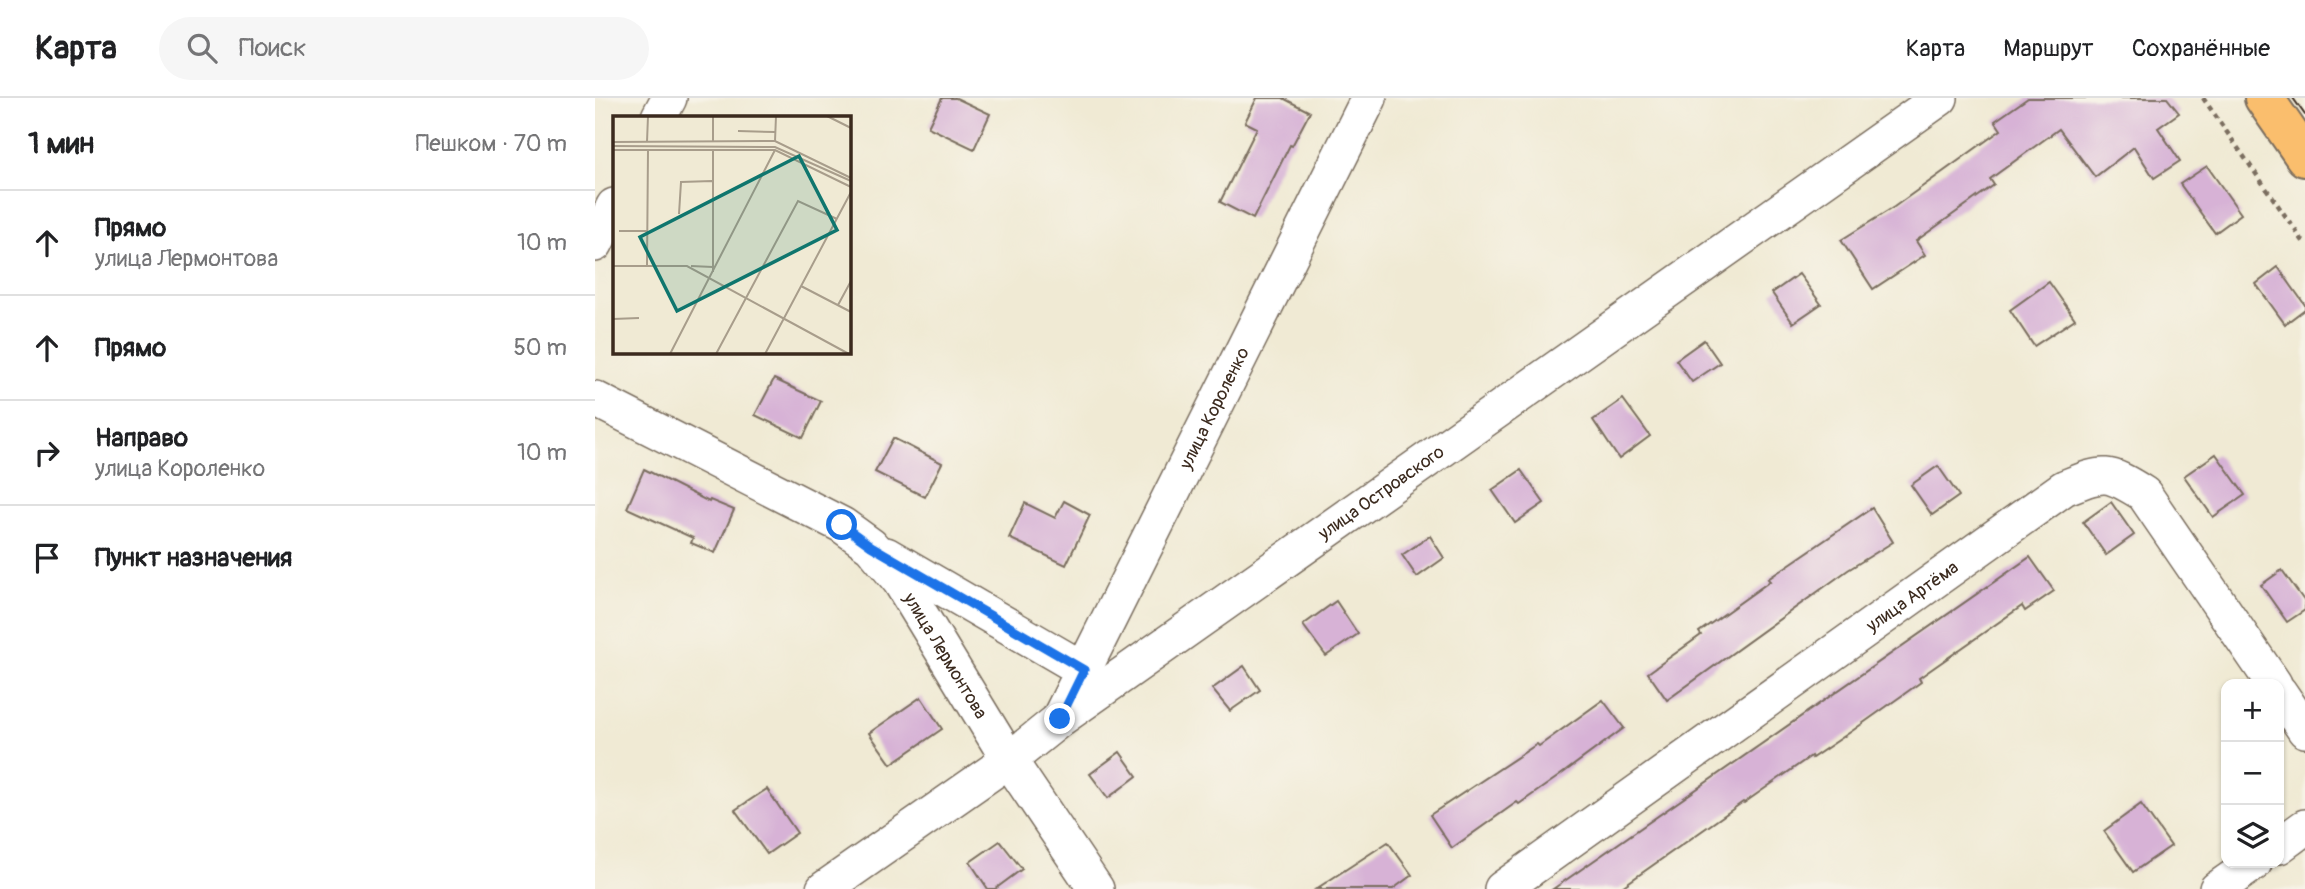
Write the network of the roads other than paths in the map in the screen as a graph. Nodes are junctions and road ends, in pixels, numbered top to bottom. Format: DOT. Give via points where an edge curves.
graph roads {
  1 [pos="669,98"];
  2 [pos="1369,98"];
  3 [pos="1940,98"];
  4 [pos="2264,98"];
  5 [pos="660,116"];
  6 [pos="2305,156"];
  7 [pos="613,208"];
  8 [pos="595,244"];
  9 [pos="595,400"];
  10 [pos="871,546"];
  11 [pos="1084,670"];
  12 [pos="2271,679"];
  13 [pos="2284,698"];
  14 [pos="1060,719"];
  15 [pos="2305,730"];
  16 [pos="1009,760"];
  17 [pos="2305,827"];
  18 [pos="2284,842"];
  19 [pos="2247,868"];
  20 [pos="824,889"];
  21 [pos="1095,889"];
  22 [pos="1502,889"];
  23 [pos="2217,889"];
  1 -- 5 [label="street"];
  2 -- 11 [label="street, улица Короленко"];
  3 -- 14 [label="street, улица Островского"];
  4 -- 6 [label="main road"];
  7 -- 8 [label="street"];
  9 -- 10 [label="street, улица Лермонтова" via="842,525"];
  10 -- 11 [label="street"];
  10 -- 16 [label="street, улица Лермонтова" via="900,581"];
  11 -- 14 [label="street, улица Короленко"];
  12 -- 22 [label="street, улица Артёма" via="2144,494 2119,478 2097,475 2064,488"];
  13 -- 15 [label="street"];
  14 -- 16 [label="street, улица Островского"];
  16 -- 20 [label="street, улица Островского"];
  16 -- 21 [label="street, улица Лермонтова"];
  17 -- 18 [label="street"];
  19 -- 23 [label="street"];
}
